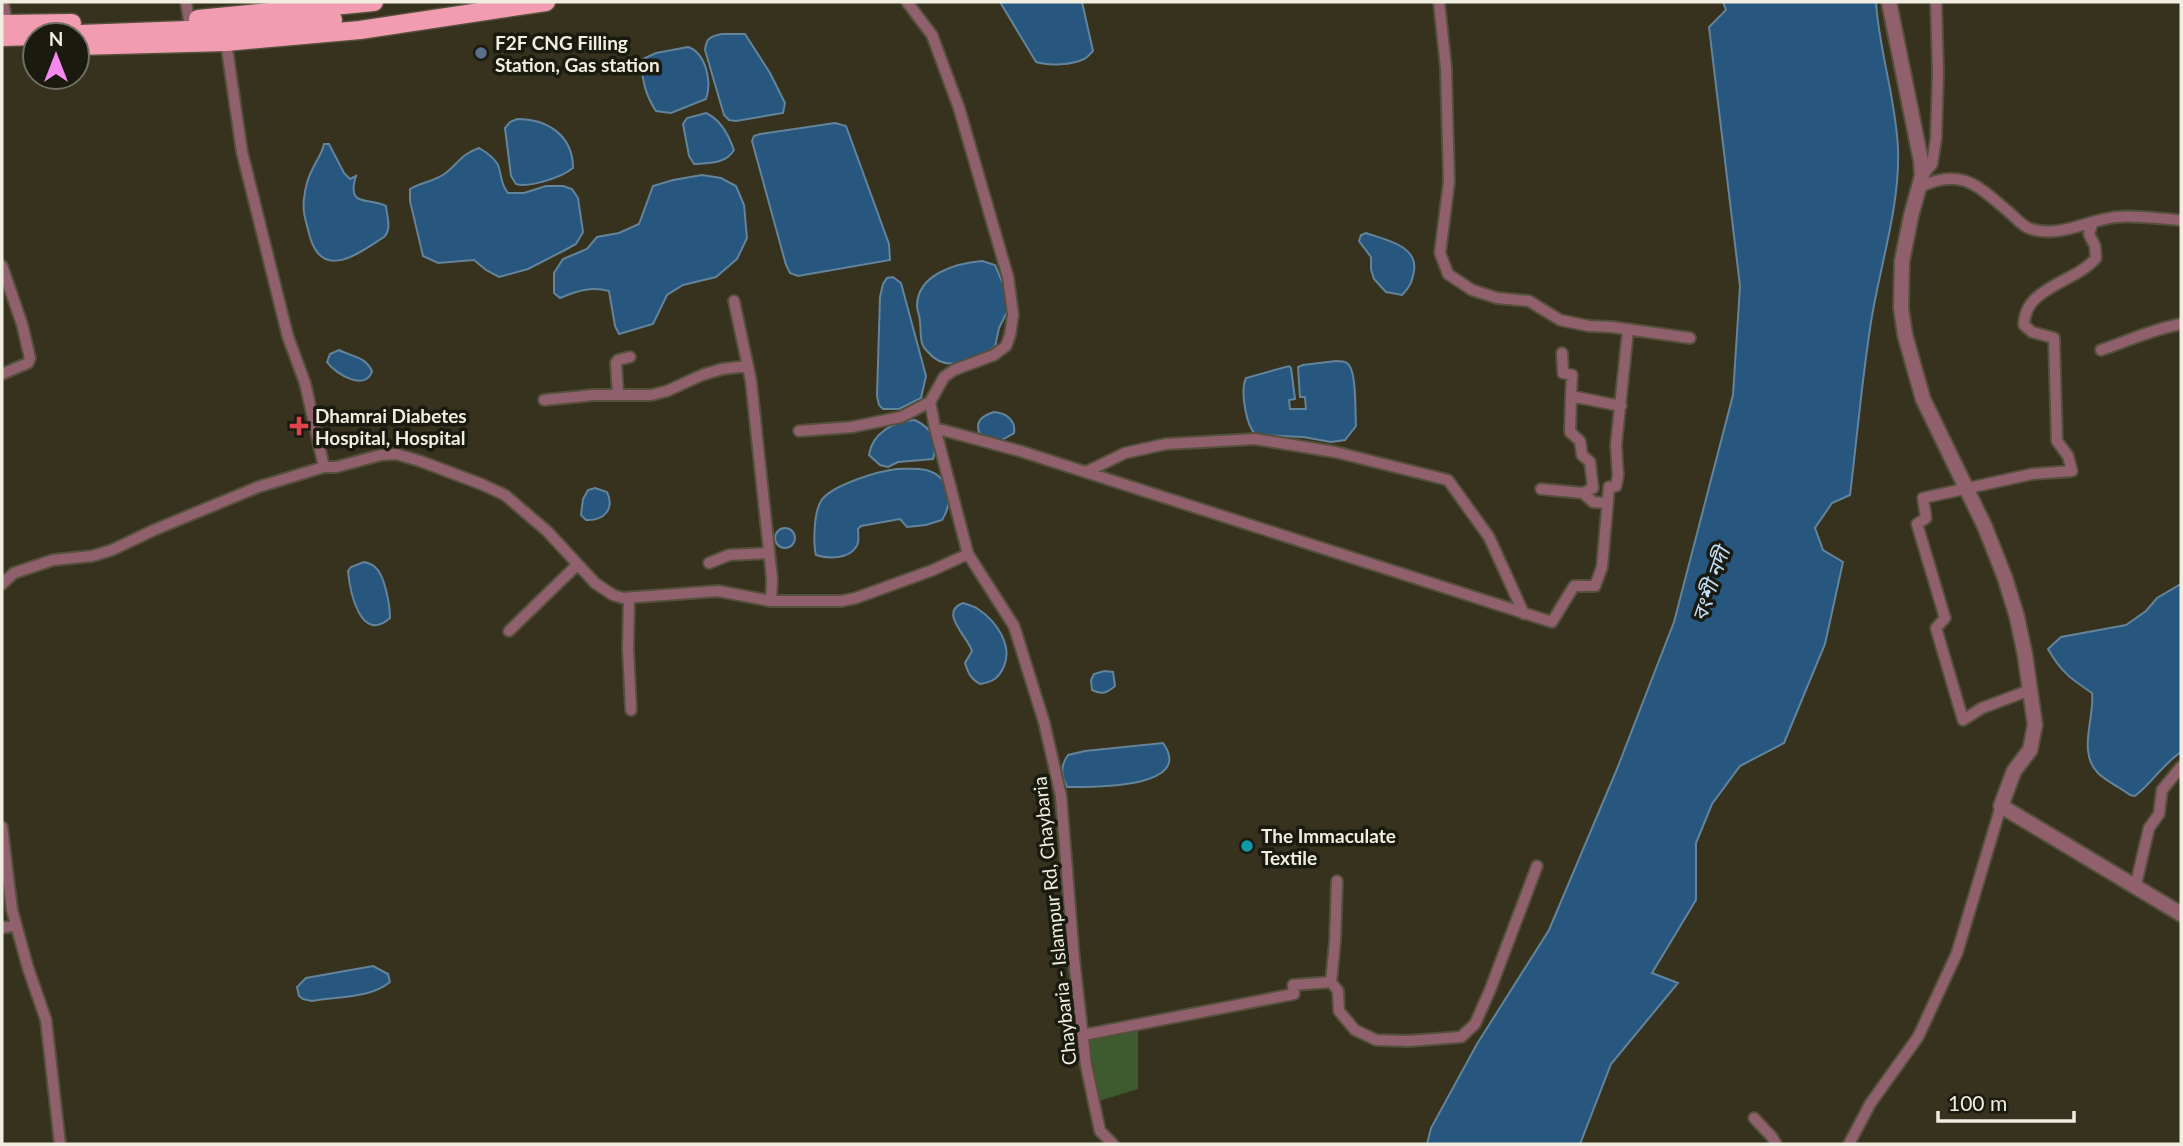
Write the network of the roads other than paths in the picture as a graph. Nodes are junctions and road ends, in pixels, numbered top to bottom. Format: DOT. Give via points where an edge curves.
graph roads {
  1 [pos="3,2"];
  2 [pos="186,2"];
  3 [pos="374,2"];
  4 [pos="479,2"];
  5 [pos="546,2"];
  6 [pos="907,2"];
  7 [pos="1439,2"];
  8 [pos="1889,2"];
  9 [pos="1936,2"];
  10 [pos="189,20"];
  11 [pos="3,28"];
  12 [pos="21,32"];
  13 [pos="91,34"];
  14 [pos="226,42"];
  15 [pos="91,46"];
  16 [pos="21,47"];
  17 [pos="2,48"];
  18 [pos="1921,181"];
  19 [pos="2181,220"];
  20 [pos="2091,224"];
  21 [pos="2,266"];
  22 [pos="734,301"];
  23 [pos="2181,324"];
  24 [pos="1628,330"];
  25 [pos="1690,338"];
  26 [pos="2101,350"];
  27 [pos="1562,353"];
  28 [pos="630,357"];
  29 [pos="748,366"];
  30 [pos="2,374"];
  31 [pos="618,394"];
  32 [pos="1571,396"];
  33 [pos="544,400"];
  34 [pos="930,402"];
  35 [pos="1621,406"];
  36 [pos="935,428"];
  37 [pos="799,431"];
  38 [pos="324,467"];
  39 [pos="1086,472"];
  40 [pos="1967,487"];
  41 [pos="1541,489"];
  42 [pos="1583,493"];
  43 [pos="1608,503"];
  44 [pos="769,553"];
  45 [pos="968,554"];
  46 [pos="709,563"];
  47 [pos="577,565"];
  48 [pos="2,584"];
  49 [pos="629,598"];
  50 [pos="771,601"];
  51 [pos="1524,614"];
  52 [pos="509,631"];
  53 [pos="2029,690"];
  54 [pos="631,710"];
  55 [pos="2181,768"];
  56 [pos="2001,806"];
  57 [pos="2,827"];
  58 [pos="1538,866"];
  59 [pos="1337,881"];
  60 [pos="2135,888"];
  61 [pos="2181,914"];
  62 [pos="16,925"];
  63 [pos="2,928"];
  64 [pos="1331,982"];
  65 [pos="1083,1035"];
  66 [pos="1754,1118"];
  67 [pos="60,1144"];
  68 [pos="1113,1144"];
  69 [pos="1776,1144"];
  70 [pos="1849,1144"];
  1 -- 11 [label="street"];
  2 -- 10 [label="street"];
  3 -- 10 [label="highway"];
  4 -- 13 [label="highway" via="241,28"];
  5 -- 14 [label="highway" via="360,30"];
  6 -- 34 [label="street" via="932,35 959,108 1008,277 1013,315 1006,346 944,377"];
  7 -- 24 [label="street" via="1449,182 1440,253 1448,274 1497,298 1529,301 1560,320"];
  8 -- 18 [label="street"];
  9 -- 18 [label="street" via="1936,139 1932,164"];
  10 -- 11 [label="highway"];
  11 -- 12 [label="highway"];
  14 -- 15 [label="highway"];
  14 -- 38 [label="street" via="242,152"];
  16 -- 17 [label="highway"];
  18 -- 20 [label="street" via="1952,177 1969,181 2027,228 2041,232"];
  18 -- 40 [label="street" via="1902,261 1905,335 1923,399"];
  19 -- 20 [label="street" via="2115,217"];
  20 -- 40 [label="street" via="2096,258 2088,268 2032,300 2025,315 2025,325 2032,332 2054,338 2057,441 2072,471"];
  21 -- 30 [label="street" via="30,358"];
  22 -- 29 [label="street"];
  23 -- 26 [label="street"];
  24 -- 25 [label="street"];
  24 -- 35 [label="street"];
  27 -- 32 [label="street" via="1563,373 1572,375"];
  28 -- 31 [label="street" via="616,363"];
  29 -- 31 [label="street" via="722,369 656,394"];
  29 -- 44 [label="street"];
  31 -- 33 [label="street"];
  32 -- 35 [label="street"];
  32 -- 42 [label="street" via="1570,432 1590,462 1594,488"];
  34 -- 36 [label="street, Chaybaria - Islampur Rd, Chaybaria"];
  34 -- 37 [label="street" via="874,424"];
  35 -- 43 [label="street" via="1618,475 1616,486 1609,487"];
  36 -- 39 [label="street"];
  36 -- 45 [label="street, Chaybaria - Islampur Rd, Chaybaria"];
  38 -- 47 [label="street" via="396,454 472,481 506,495"];
  38 -- 48 [label="street" via="258,487 112,550 53,560 14,573"];
  39 -- 51 [label="street"];
  39 -- 51 [label="street" via="1125,453 1166,444 1255,439 1335,452 1448,480 1489,537"];
  40 -- 53 [label="street" via="2017,617"];
  40 -- 53 [label="street" via="1923,498 1926,518 1917,524 1945,618 1936,628 1963,720"];
  41 -- 42 [label="street"];
  42 -- 43 [label="street" via="1593,502"];
  43 -- 51 [label="street" via="1602,567 1595,586 1574,586 1552,622"];
  44 -- 46 [label="street" via="729,555"];
  44 -- 50 [label="street"];
  45 -- 50 [label="street" via="856,598"];
  45 -- 65 [label="street, Chaybaria - Islampur Rd, Chaybaria" via="1014,626 1044,722 1061,796"];
  47 -- 49 [label="street" via="613,595"];
  47 -- 52 [label="street"];
  49 -- 50 [label="street" via="718,591"];
  49 -- 54 [label="street"];
  53 -- 56 [label="street" via="2033,742 2014,771"];
  55 -- 60 [label="street" via="2162,790 2160,814 2149,828"];
  56 -- 60 [label="street"];
  56 -- 70 [label="street" via="1957,953 1918,1037 1870,1104"];
  57 -- 62 [label="street"];
  58 -- 64 [label="street" via="1475,1024 1461,1037 1376,1040 1355,1030 1339,1011 1338,991"];
  59 -- 64 [label="street"];
  60 -- 61 [label="street"];
  62 -- 63 [label="street"];
  62 -- 67 [label="street" via="46,1020"];
  64 -- 65 [label="street" via="1293,985 1294,994"];
  65 -- 68 [label="street, Chaybaria - Islampur Rd, Chaybaria" via="1100,1131"];
  66 -- 69 [label="street"];
}
